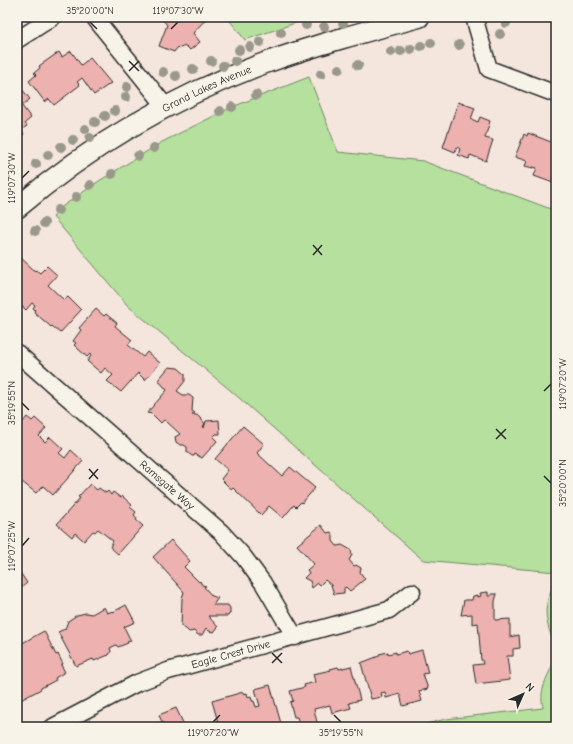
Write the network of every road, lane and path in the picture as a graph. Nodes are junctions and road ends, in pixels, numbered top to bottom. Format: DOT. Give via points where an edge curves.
graph roads {
  1 [pos="53,17"];
  2 [pos="94,17"];
  3 [pos="419,17"];
  4 [pos="474,17"];
  5 [pos="17,40"];
  6 [pos="556,94"];
  7 [pos="166,107"];
  8 [pos="17,208"];
  9 [pos="17,353"];
  10 [pos="412,592"];
  11 [pos="295,637"];
  12 [pos="53,727"];
  1 -- 5 [label="street"];
  2 -- 7 [label="street"];
  3 -- 7 [label="street, Grand Lakes Avenue" via="315,46 264,64"];
  4 -- 6 [label="street" via="489,69"];
  7 -- 8 [label="street, Grand Lakes Avenue" via="87,155"];
  9 -- 11 [label="street, Ramsgate Way" via="221,532 244,556"];
  10 -- 11 [label="street, Eagle Crest Drive" via="389,610"];
  11 -- 12 [label="street, Eagle Crest Drive" via="168,671 137,683"];
}
